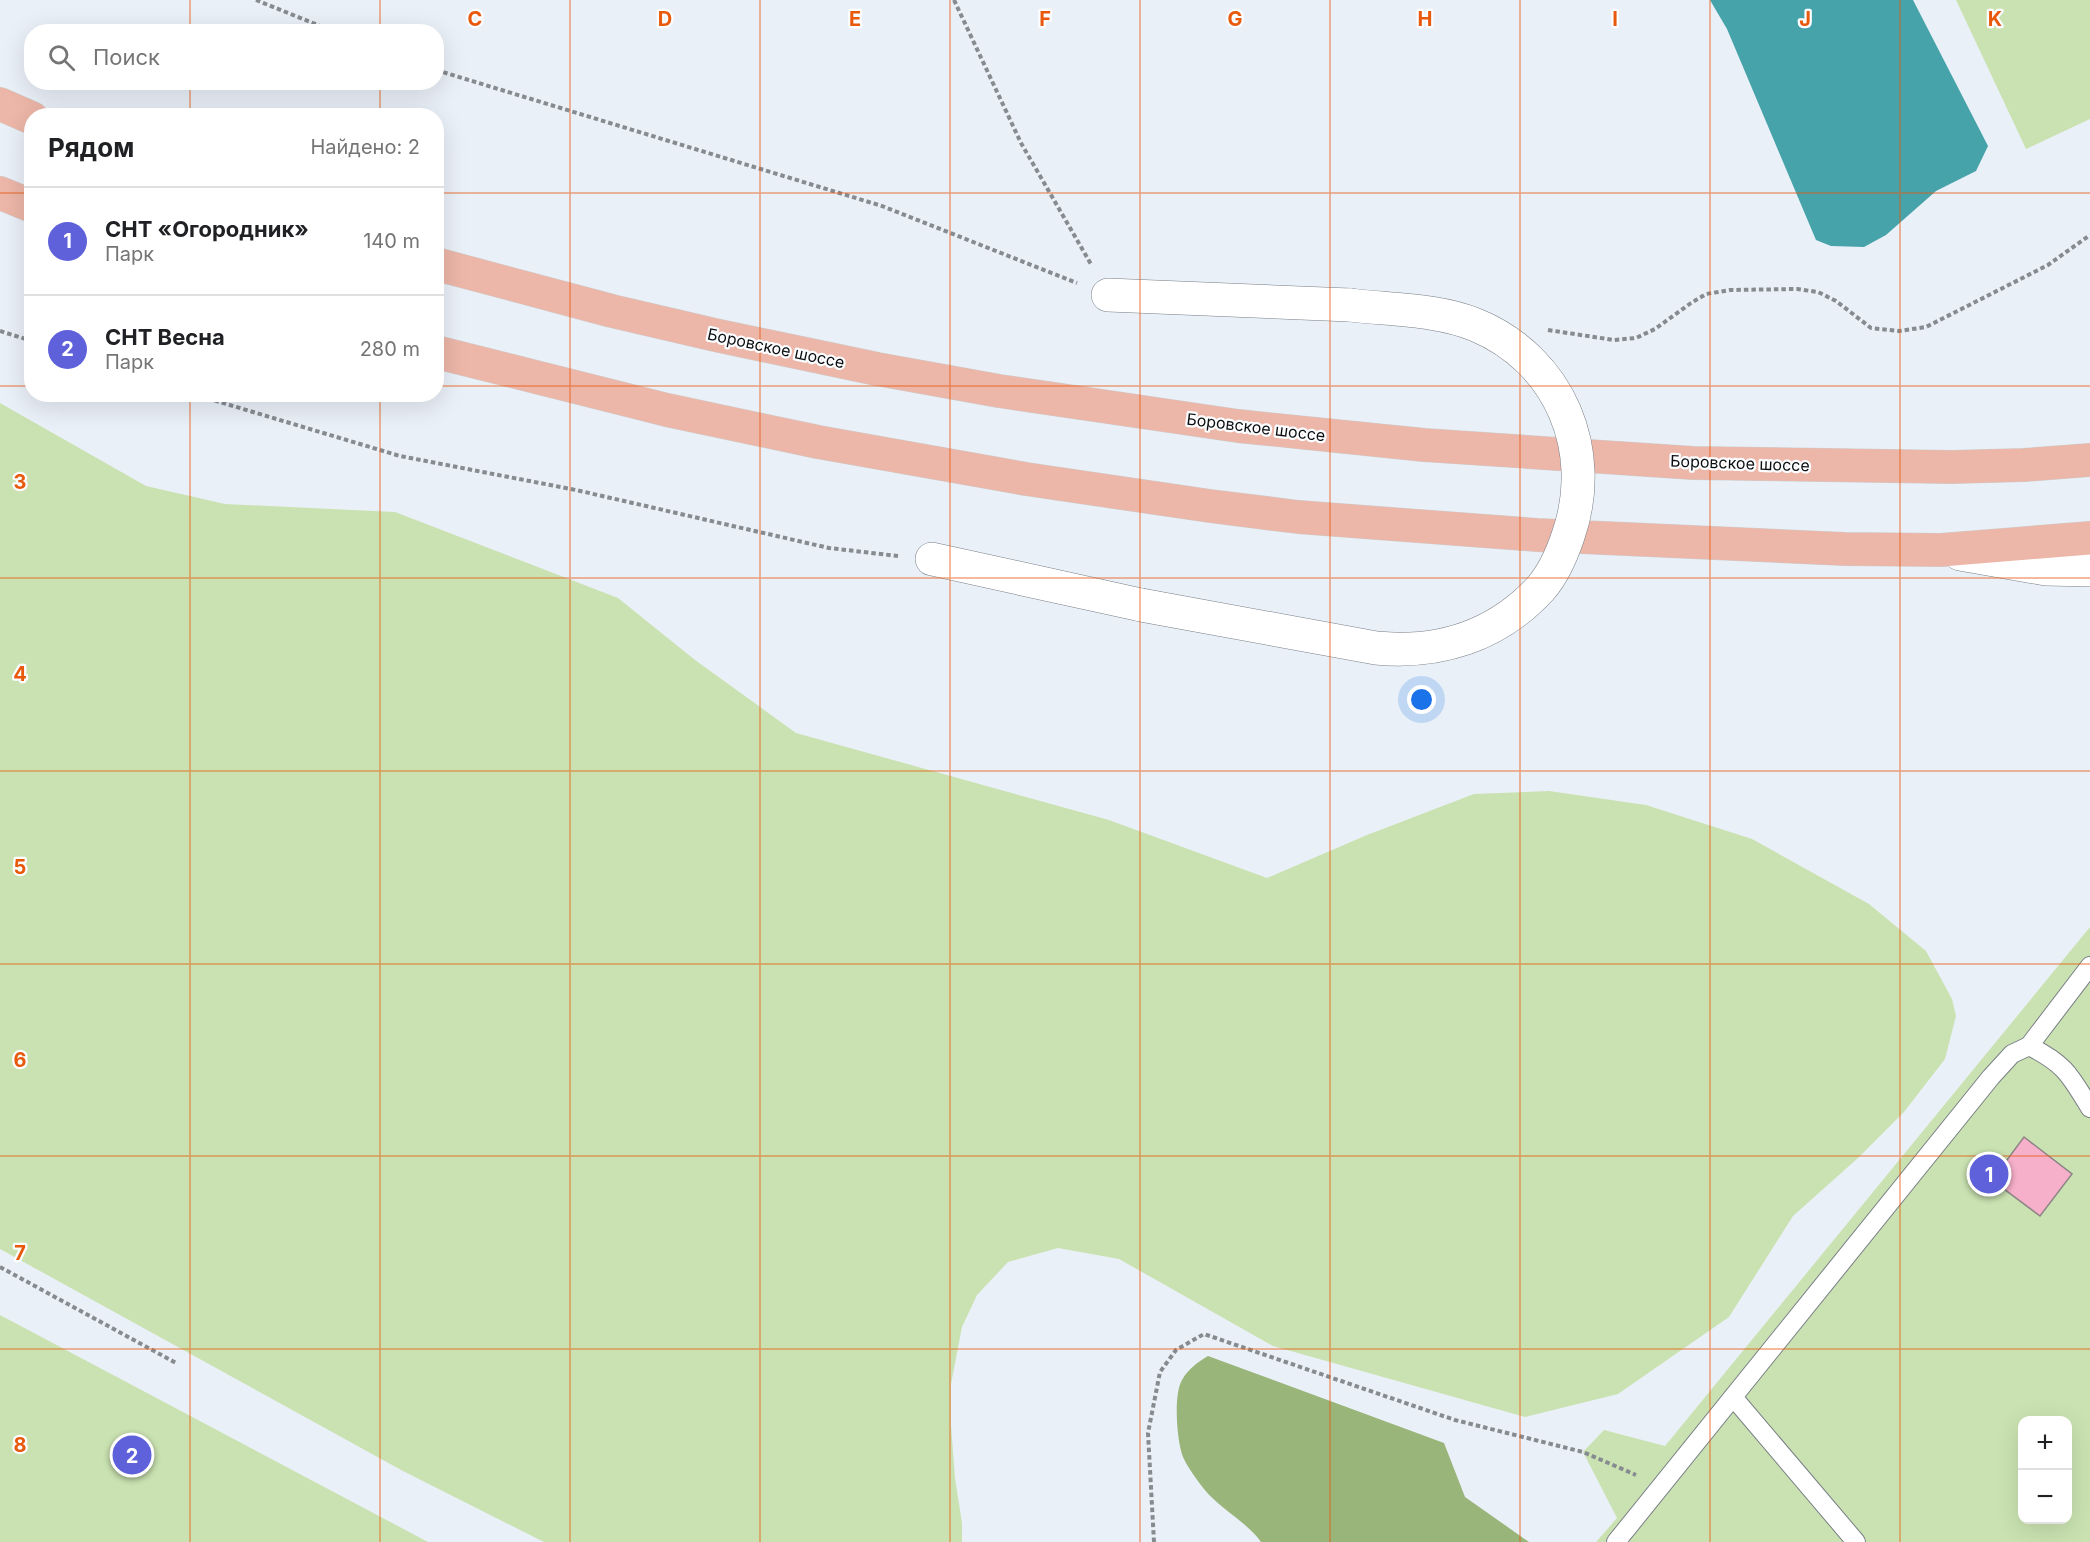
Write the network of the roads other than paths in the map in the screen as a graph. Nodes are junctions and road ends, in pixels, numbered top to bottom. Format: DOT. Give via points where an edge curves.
graph roads {
  1 [pos="0,104"];
  2 [pos="24,114"];
  3 [pos="0,193"];
  4 [pos="24,203"];
  5 [pos="444,266"];
  6 [pos="1108,295"];
  7 [pos="444,354"];
  8 [pos="2090,460"];
  9 [pos="2090,538"];
  10 [pos="1941,550"];
  11 [pos="932,559"];
  12 [pos="2090,570"];
  13 [pos="2090,966"];
  14 [pos="2029,1046"];
  15 [pos="2090,1108"];
  16 [pos="1732,1397"];
  17 [pos="1616,1542"];
  18 [pos="1856,1542"];
  1 -- 2 [label="main road"];
  3 -- 4 [label="main road"];
  5 -- 8 [label="main road, Боровское шоссе" via="725,338 877,369 1238,426 1366,440 1693,463 1952,467"];
  6 -- 11 [label="street, bridge" via="1350,305 1444,315 1475,325 1507,342 1536,367 1555,392 1576,442 1579,499 1564,549 1542,586 1504,620 1482,632 1432,648 1403,650 1141,605"];
  7 -- 10 [label="main road" via="667,410 818,442 1026,479 1210,506 1537,535 1802,548"];
  9 -- 10 [label="main road"];
  10 -- 12 [label="street" via="2046,569"];
  13 -- 14 [label="lane"];
  14 -- 15 [label="lane" via="2051,1056 2067,1071"];
  14 -- 16 [label="lane" via="2012,1054 1991,1077"];
  16 -- 17 [label="lane"];
  16 -- 18 [label="lane"];
}
